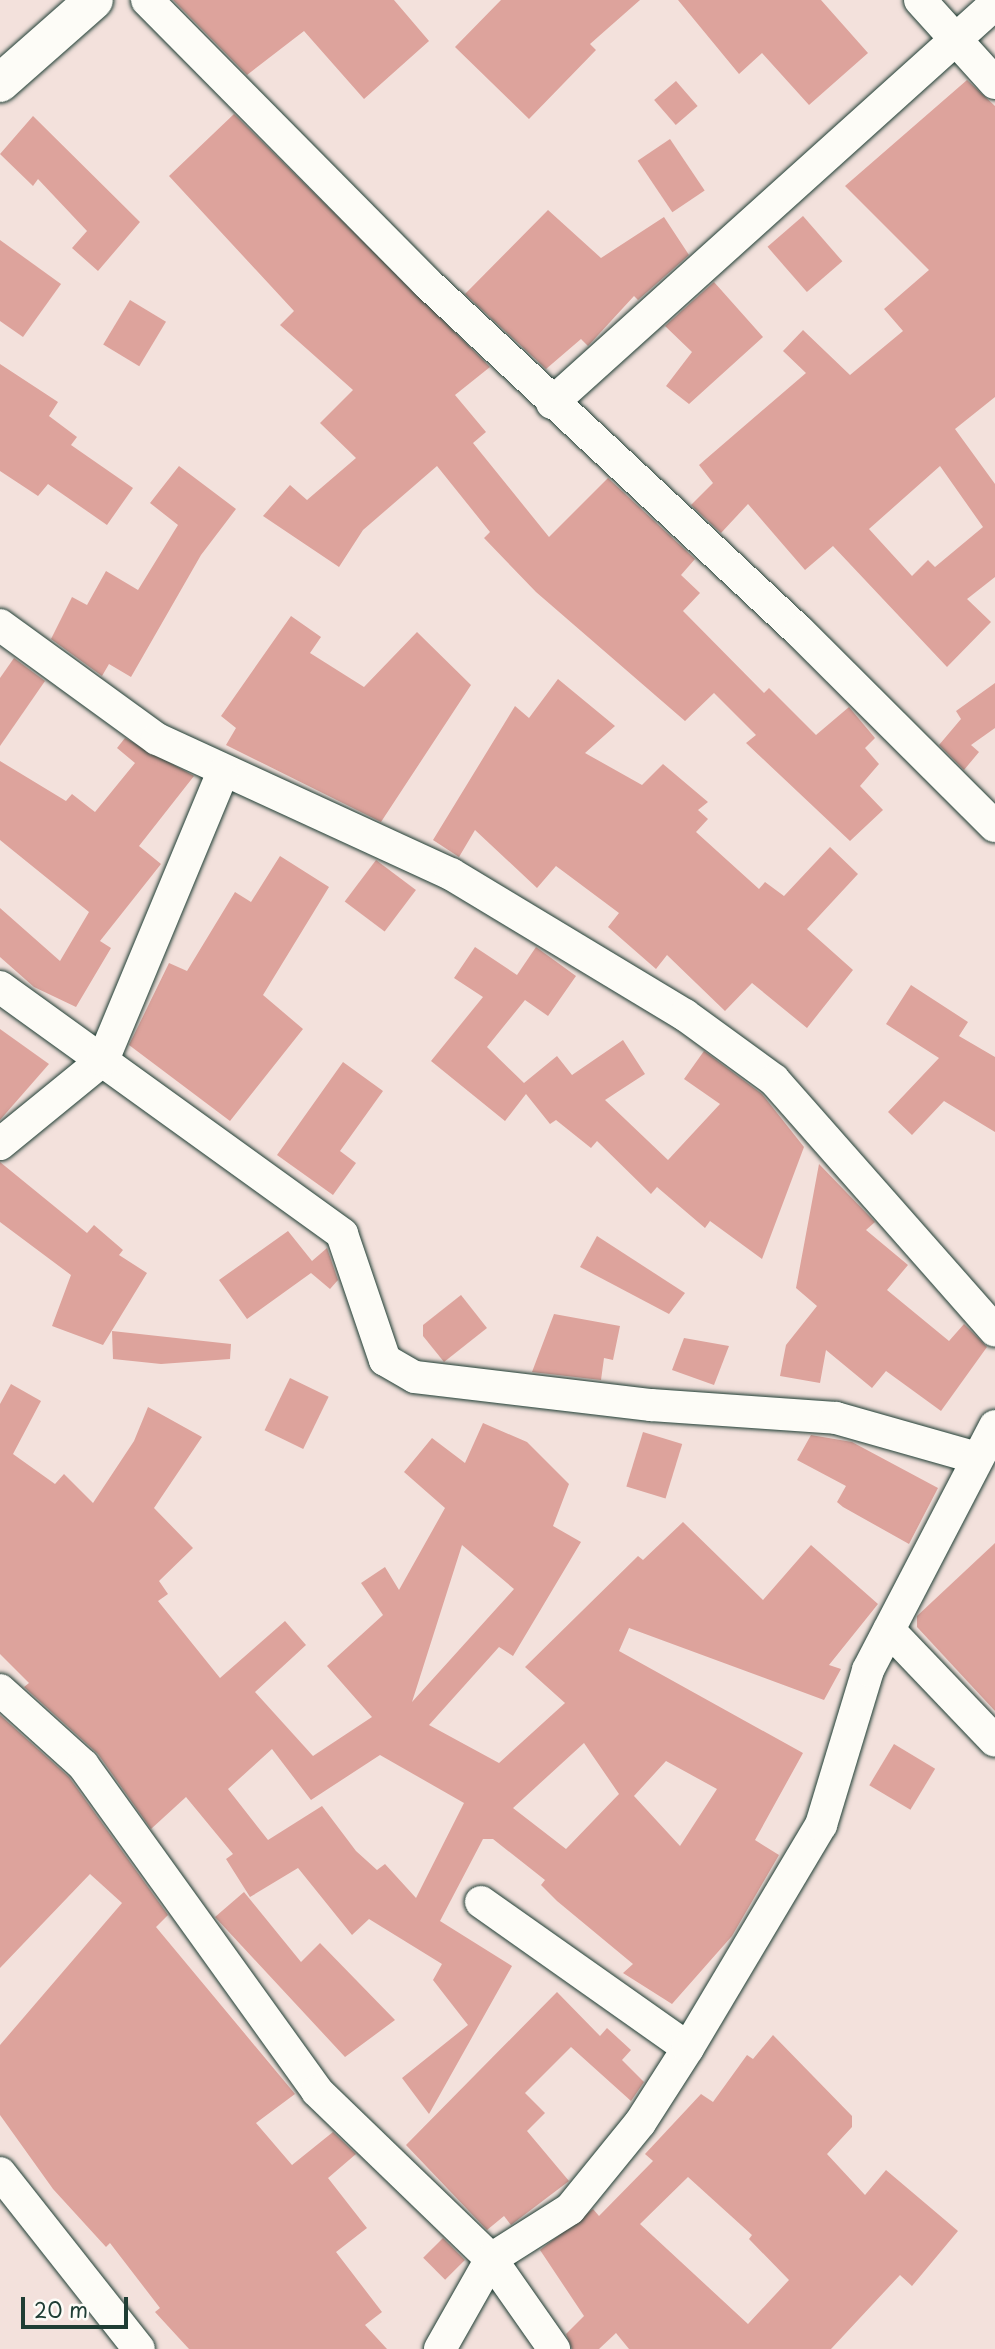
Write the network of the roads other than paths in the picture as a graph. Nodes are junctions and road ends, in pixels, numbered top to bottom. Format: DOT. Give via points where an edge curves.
graph roads {
  1 [pos="94,0"];
  2 [pos="147,0"];
  3 [pos="920,0"];
  4 [pos="995,4"];
  5 [pos="956,39"];
  6 [pos="0,83"];
  7 [pos="995,83"];
  8 [pos="552,403"];
  9 [pos="0,625"];
  10 [pos="222,774"];
  11 [pos="995,826"];
  12 [pos="0,987"];
  13 [pos="103,1060"];
  14 [pos="0,1144"];
  15 [pos="995,1331"];
  16 [pos="995,1426"];
  17 [pos="974,1457"];
  18 [pos="889,1630"];
  19 [pos="0,1690"];
  20 [pos="995,1741"];
  21 [pos="481,1902"];
  22 [pos="688,2048"];
  23 [pos="0,2173"];
  24 [pos="491,2259"];
  25 [pos="139,2349"];
  26 [pos="440,2349"];
  27 [pos="554,2349"];
  1 -- 6 [label="main road"];
  2 -- 8 [label="street"];
  3 -- 5 [label="street"];
  4 -- 5 [label="street"];
  5 -- 7 [label="street"];
  5 -- 8 [label="street"];
  8 -- 11 [label="street" via="800,632"];
  9 -- 10 [label="street" via="157,738"];
  10 -- 13 [label="street"];
  10 -- 15 [label="street" via="451,874 696,1023 774,1080"];
  12 -- 13 [label="street"];
  13 -- 14 [label="street"];
  13 -- 17 [label="street" via="342,1234 385,1360 415,1377 651,1405 836,1418"];
  16 -- 17 [label="street"];
  17 -- 18 [label="street"];
  18 -- 20 [label="street"];
  18 -- 22 [label="street" via="868,1670 821,1825"];
  19 -- 24 [label="street" via="83,1765 317,2091"];
  21 -- 22 [label="street"];
  22 -- 24 [label="street" via="640,2123 570,2210"];
  23 -- 25 [label="street"];
  24 -- 26 [label="street"];
  24 -- 27 [label="street"];
}
